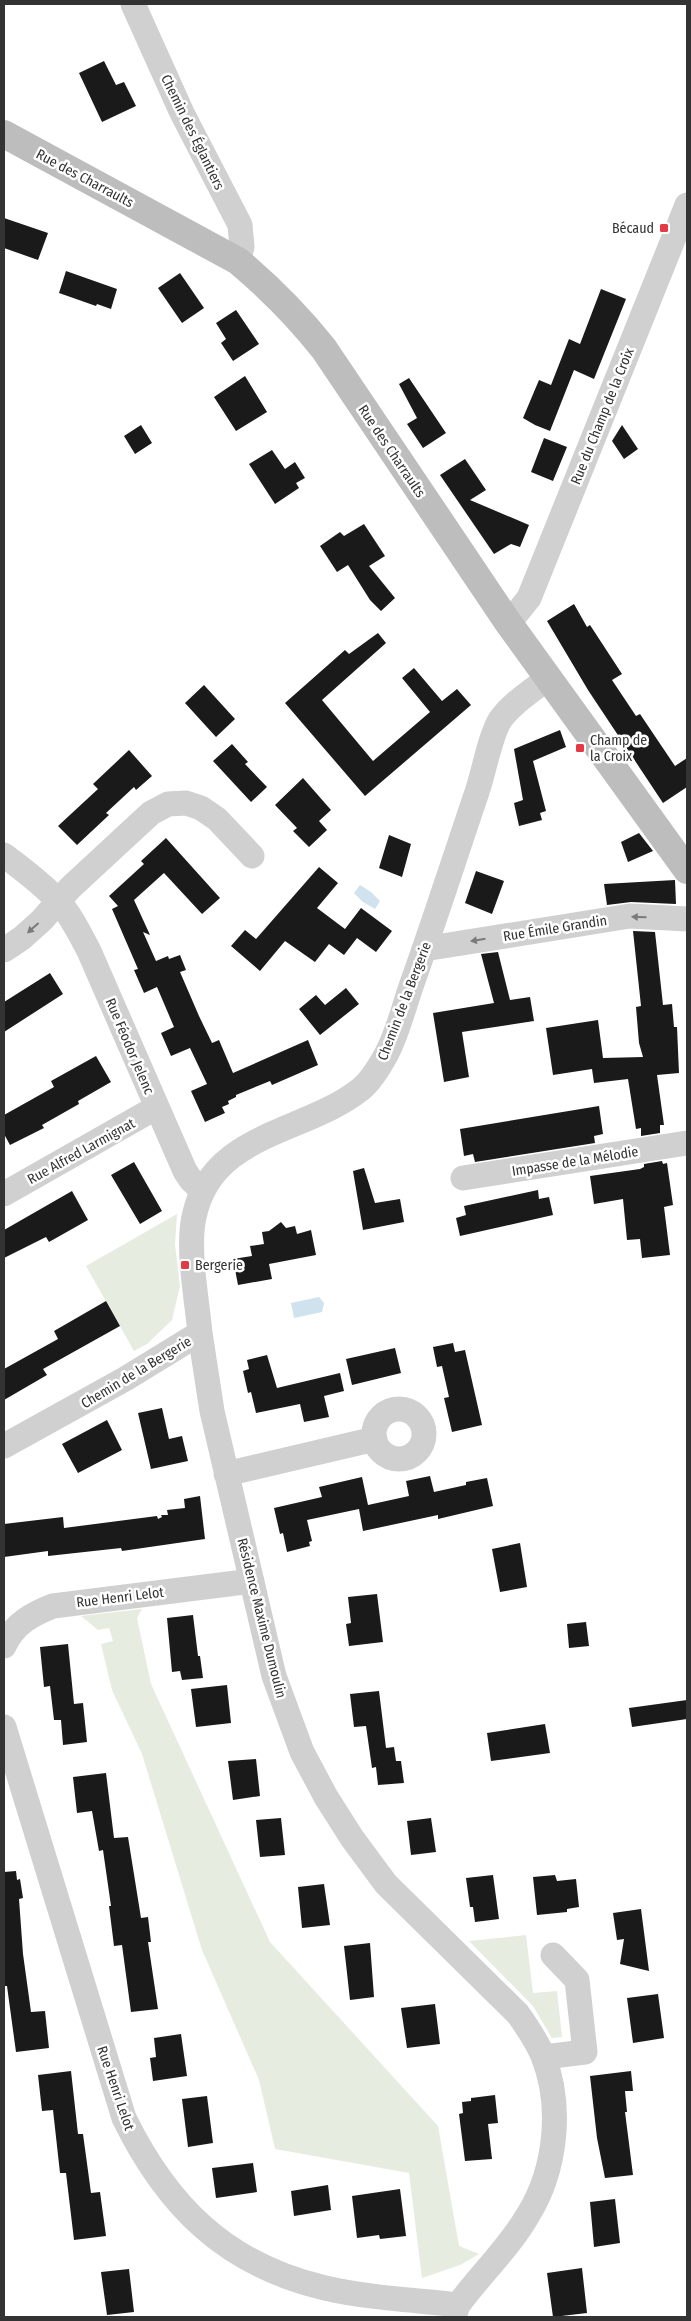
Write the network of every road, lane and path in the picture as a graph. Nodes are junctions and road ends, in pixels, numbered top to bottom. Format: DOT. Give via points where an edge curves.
graph roads {
  1 [pos="133,4"];
  2 [pos="4,134"];
  3 [pos="687,205"];
  4 [pos="680,244"];
  5 [pos="238,261"];
  6 [pos="507,621"];
  7 [pos="548,678"];
  8 [pos="4,855"];
  9 [pos="252,856"];
  10 [pos="687,870"];
  11 [pos="58,901"];
  12 [pos="687,919"];
  13 [pos="424,949"];
  14 [pos="4,950"];
  15 [pos="157,1107"];
  16 [pos="687,1143"];
  17 [pos="463,1178"];
  18 [pos="202,1190"];
  19 [pos="4,1194"];
  20 [pos="200,1333"];
  21 [pos="374,1439"];
  22 [pos="4,1446"];
  23 [pos="226,1474"];
  24 [pos="252,1581"];
  25 [pos="4,1646"];
  26 [pos="4,1727"];
  27 [pos="553,1955"];
  28 [pos="544,2057"];
  29 [pos="456,2311"];
  1 -- 5 [label="street, Chemin des Églantiers" via="182,113 240,225 242,247"];
  2 -- 5 [label="street, Rue des Charraults"];
  3 -- 4 [label="street, Rue du Champ de la Croix"];
  4 -- 6 [label="street, Rue du Champ de la Croix" via="528,598"];
  5 -- 6 [label="street, Rue des Charraults" via="282,300 324,349"];
  6 -- 7 [label="street, Rue des Charraults"];
  7 -- 10 [label="street, Rue des Charraults"];
  7 -- 13 [label="street, Chemin de la Bergerie" via="504,715 495,729 484,773"];
  8 -- 11 [label="street, Rue Féodor Jelenc"];
  9 -- 11 [label="street" via="201,808 186,803 168,804 151,813"];
  11 -- 14 [label="street, one-way" via="42,920"];
  11 -- 15 [label="street, Rue Féodor Jelenc" via="89,951"];
  12 -- 13 [label="street, Rue Émile Grandin, one-way" via="630,916"];
  13 -- 18 [label="street, Chemin de la Bergerie" via="388,1052 362,1088 346,1099 247,1145 222,1163"];
  15 -- 18 [label="street, Rue Féodor Jelenc" via="185,1171"];
  15 -- 19 [label="street, Rue Alfred Larmignat"];
  16 -- 17 [label="street, Impasse de la Mélodie"];
  18 -- 20 [label="street, Chemin de la Bergerie" via="194,1218 193,1241"];
  20 -- 22 [label="street, Chemin de la Bergerie" via="108,1389"];
  20 -- 23 [label="street, Résidence Maxime Dumoulin" via="212,1412"];
  21 -- 23 [label="street"];
  23 -- 24 [label="street, Résidence Maxime Dumoulin"];
  24 -- 25 [label="street, Rue Henri Lelot" via="53,1606 30,1616 9,1635"];
  24 -- 28 [label="street, Résidence Maxime Dumoulin" via="274,1676 287,1714 302,1752 326,1797 386,1884 518,2014"];
  26 -- 29 [label="street, Rue Henri Lelot" via="124,2118 141,2153 164,2186 190,2217 251,2261 325,2288"];
  27 -- 28 [label="street" via="577,1980 586,2052"];
  28 -- 29 [label="street, Résidence Maxime Dumoulin" via="554,2114 552,2150 545,2180 528,2215"];
}
